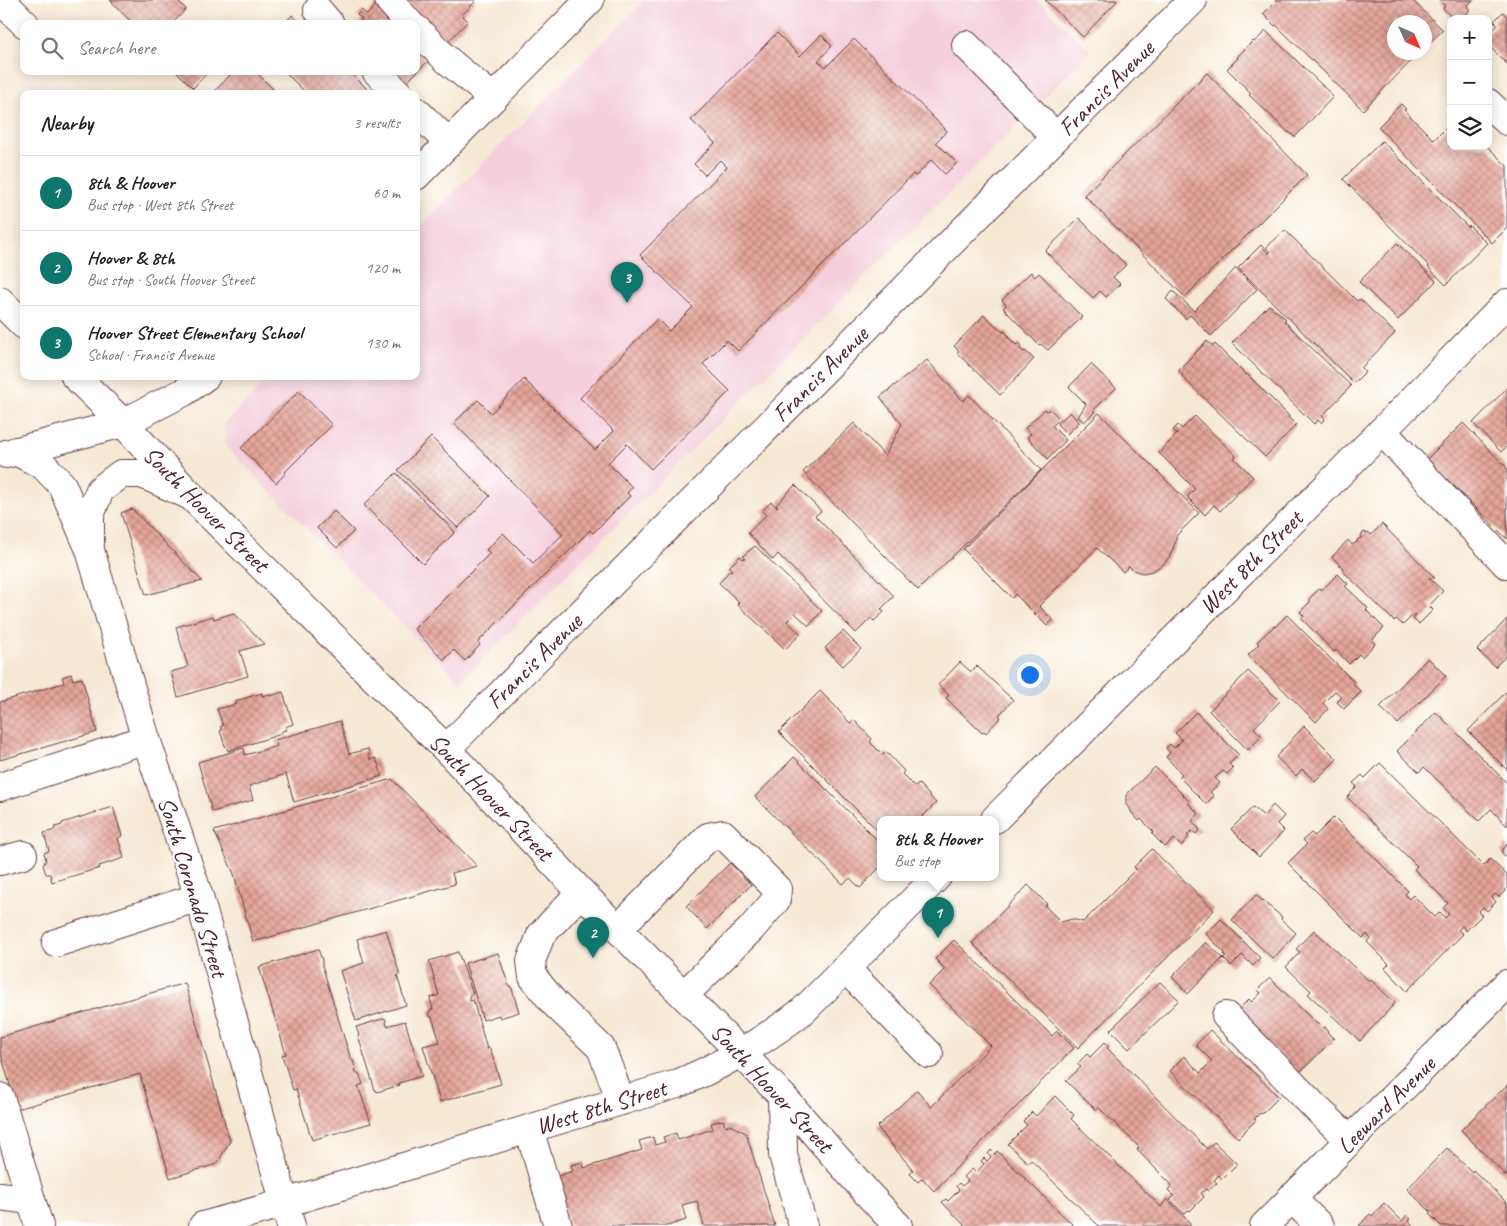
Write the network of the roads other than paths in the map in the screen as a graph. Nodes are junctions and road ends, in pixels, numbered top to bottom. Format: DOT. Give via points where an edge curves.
graph roads {
  1 [pos="1,0"];
  2 [pos="389,0"];
  3 [pos="590,0"];
  4 [pos="1193,0"];
  5 [pos="21,20"];
  6 [pos="406,20"];
  7 [pos="420,34"];
  8 [pos="966,45"];
  9 [pos="380,75"];
  10 [pos="395,90"];
  11 [pos="493,98"];
  12 [pos="1490,105"];
  13 [pos="420,115"];
  14 [pos="1507,122"];
  15 [pos="1056,137"];
  16 [pos="449,143"];
  17 [pos="420,172"];
  18 [pos="0,301"];
  19 [pos="1504,313"];
  20 [pos="20,321"];
  21 [pos="79,380"];
  22 [pos="200,380"];
  23 [pos="123,423"];
  24 [pos="1382,431"];
  25 [pos="8,454"];
  26 [pos="191,496"];
  27 [pos="90,550"];
  28 [pos="1506,564"];
  29 [pos="146,739"];
  30 [pos="446,749"];
  31 [pos="0,787"];
  32 [pos="997,816"];
  33 [pos="933,881"];
  34 [pos="582,892"];
  35 [pos="199,897"];
  36 [pos="618,929"];
  37 [pos="56,943"];
  38 [pos="846,969"];
  39 [pos="1507,984"];
  40 [pos="684,995"];
  41 [pos="1226,1016"];
  42 [pos="742,1054"];
  43 [pos="929,1054"];
  44 [pos="782,1096"];
  45 [pos="0,1097"];
  46 [pos="621,1101"];
  47 [pos="529,1129"];
  48 [pos="1350,1140"];
  49 [pos="0,1196"];
  50 [pos="1292,1198"];
  51 [pos="32,1200"];
  52 [pos="288,1214"];
  53 [pos="40,1226"];
  54 [pos="203,1226"];
  55 [pos="558,1226"];
  56 [pos="803,1226"];
  57 [pos="898,1226"];
  58 [pos="1264,1226"];
  59 [pos="1320,1226"];
  1 -- 5 [label="street"];
  2 -- 6 [label="street"];
  3 -- 11 [label="street"];
  4 -- 15 [label="street, Francis Avenue"];
  7 -- 11 [label="street"];
  8 -- 15 [label="street"];
  9 -- 10 [label="street"];
  11 -- 16 [label="street"];
  12 -- 14 [label="street"];
  13 -- 16 [label="street"];
  15 -- 30 [label="street, Francis Avenue"];
  16 -- 17 [label="street"];
  18 -- 20 [label="street"];
  19 -- 24 [label="street, West 8th Street"];
  21 -- 23 [label="street, South Hoover Street"];
  22 -- 23 [label="street"];
  23 -- 25 [label="street"];
  23 -- 26 [label="street, South Hoover Street"];
  24 -- 28 [label="street"];
  24 -- 32 [label="street, West 8th Street"];
  25 -- 27 [label="street, South Coronado Street" via="44,466 62,485"];
  26 -- 27 [label="street, South Coronado Street" via="142,474 120,474 100,490 90,515"];
  26 -- 30 [label="street, South Hoover Street"];
  27 -- 29 [label="street, South Coronado Street"];
  29 -- 31 [label="street"];
  29 -- 35 [label="street, South Coronado Street"];
  30 -- 34 [label="street, South Hoover Street"];
  33 -- 38 [label="street, West 8th Street"];
  34 -- 36 [label="street, South Hoover Street"];
  34 -- 46 [label="street" via="541,935 531,961 533,977 601,1048"];
  35 -- 37 [label="street"];
  35 -- 52 [label="street, South Coronado Street"];
  36 -- 40 [label="street, South Hoover Street"];
  36 -- 40 [label="street" via="708,837 723,834 777,889 776,900"];
  38 -- 42 [label="street, West 8th Street" via="804,1010"];
  38 -- 43 [label="street"];
  39 -- 48 [label="street, Leeward Avenue"];
  40 -- 42 [label="street, South Hoover Street"];
  41 -- 48 [label="street"];
  42 -- 44 [label="street, South Hoover Street"];
  42 -- 46 [label="street, West 8th Street" via="677,1084"];
  44 -- 56 [label="street" via="783,1155"];
  44 -- 57 [label="street, South Hoover Street"];
  45 -- 51 [label="street"];
  46 -- 47 [label="street, West 8th Street"];
  47 -- 52 [label="street, West 8th Street" via="479,1143"];
  47 -- 55 [label="street"];
  48 -- 50 [label="street, Leeward Avenue"];
  49 -- 51 [label="street"];
  50 -- 58 [label="street, Leeward Avenue"];
  50 -- 59 [label="street"];
  51 -- 53 [label="street"];
  52 -- 54 [label="street, West 8th Street"];
}
